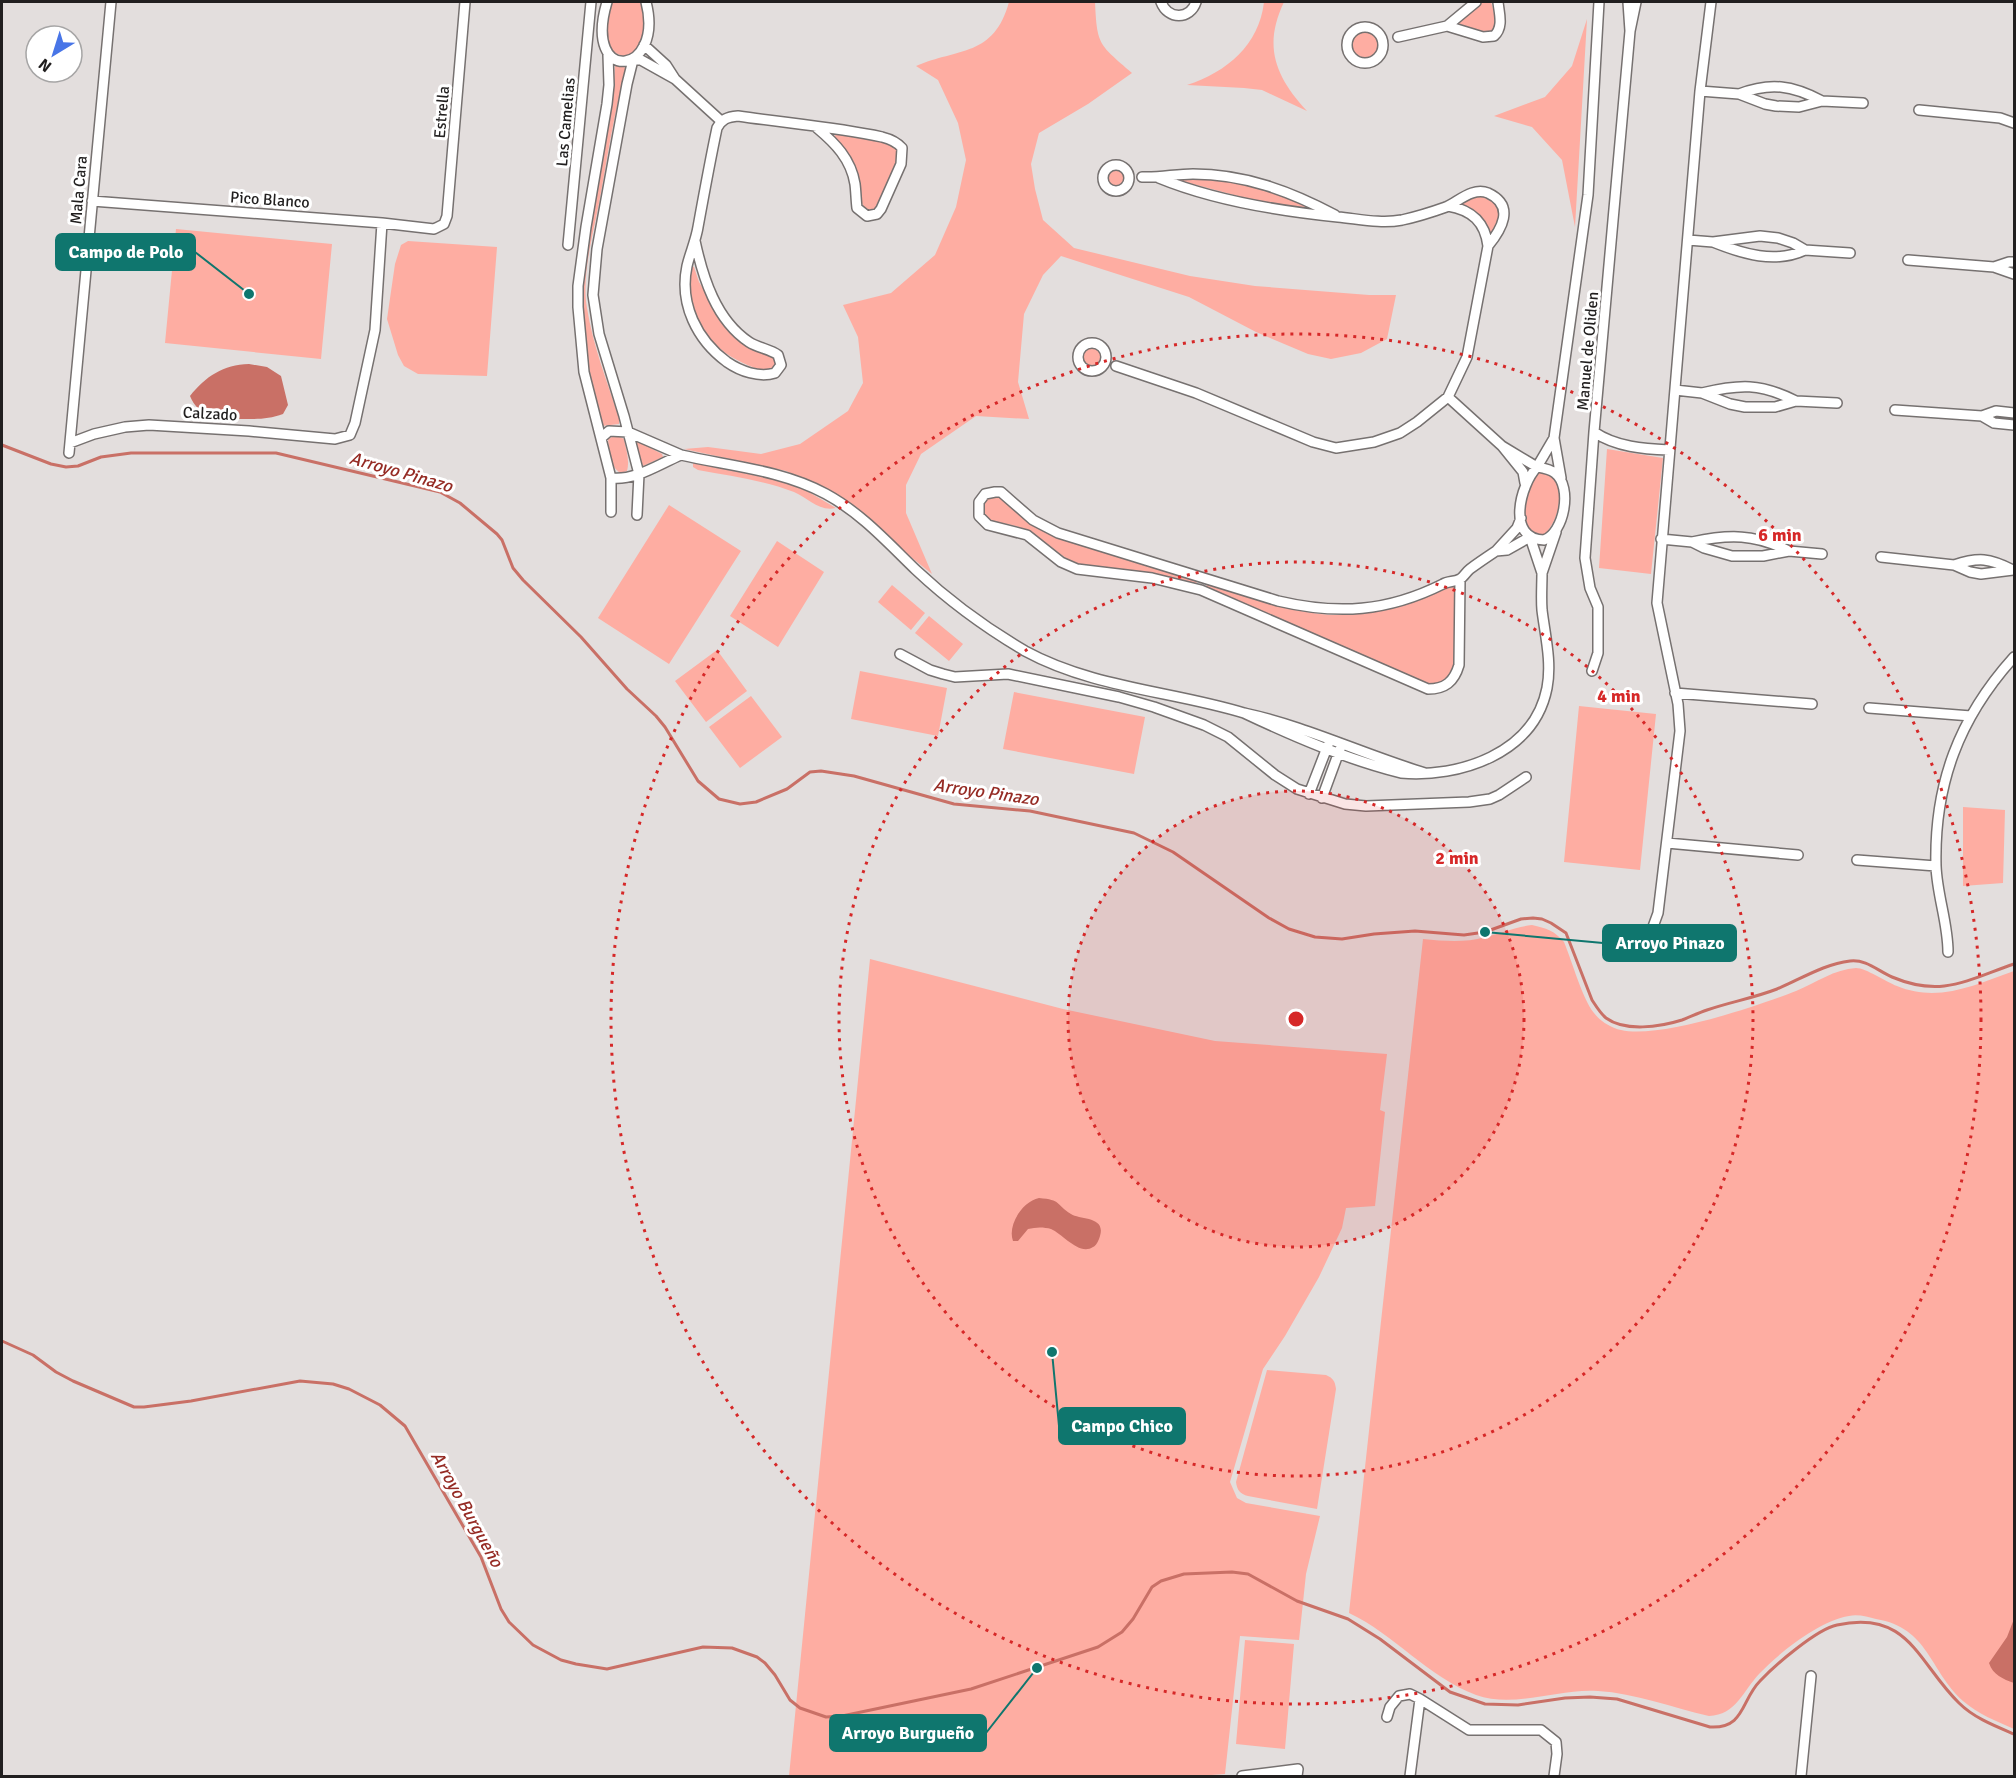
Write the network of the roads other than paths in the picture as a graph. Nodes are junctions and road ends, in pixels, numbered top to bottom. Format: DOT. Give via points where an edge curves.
graph roads {
  1 [pos="111,2"];
  2 [pos="465,2"];
  3 [pos="591,2"];
  4 [pos="607,2"];
  5 [pos="652,2"];
  6 [pos="1161,2"];
  7 [pos="1196,2"];
  8 [pos="1476,2"];
  9 [pos="1498,2"];
  10 [pos="1599,2"];
  11 [pos="1628,2"];
  12 [pos="1636,2"];
  13 [pos="1711,2"];
  14 [pos="647,6"];
  15 [pos="1447,26"];
  16 [pos="1630,31"];
  17 [pos="1378,32"];
  18 [pos="1398,37"];
  19 [pos="644,45"];
  20 [pos="1382,50"];
  21 [pos="608,55"];
  22 [pos="633,60"];
  23 [pos="675,79"];
  24 [pos="1700,91"];
  25 [pos="1739,94"];
  26 [pos="1822,101"];
  27 [pos="1863,103"];
  28 [pos="1919,110"];
  29 [pos="2014,114"];
  30 [pos="2000,117"];
  31 [pos="721,121"];
  32 [pos="2014,123"];
  33 [pos="817,128"];
  34 [pos="1128,171"];
  35 [pos="1142,177"];
  36 [pos="1159,177"];
  37 [pos="1128,185"];
  38 [pos="92,201"];
  39 [pos="1448,206"];
  40 [pos="1337,217"];
  41 [pos="382,223"];
  42 [pos="444,224"];
  43 [pos="1688,240"];
  44 [pos="695,241"];
  45 [pos="1713,242"];
  46 [pos="568,245"];
  47 [pos="1488,246"];
  48 [pos="1805,250"];
  49 [pos="1850,253"];
  50 [pos="1908,260"];
  51 [pos="2014,262"];
  52 [pos="1994,267"];
  53 [pos="2014,274"];
  54 [pos="1105,354"];
  55 [pos="1116,366"];
  56 [pos="1100,368"];
  57 [pos="1675,390"];
  58 [pos="1702,393"];
  59 [pos="1448,397"];
  60 [pos="1796,401"];
  61 [pos="1837,403"];
  62 [pos="1895,411"];
  63 [pos="2014,413"];
  64 [pos="1982,416"];
  65 [pos="2014,425"];
  66 [pos="628,432"];
  67 [pos="1594,432"];
  68 [pos="600,438"];
  69 [pos="1554,438"];
  70 [pos="1502,446"];
  71 [pos="70,448"];
  72 [pos="1670,450"];
  73 [pos="681,455"];
  74 [pos="1537,467"];
  75 [pos="639,474"];
  76 [pos="611,478"];
  77 [pos="1561,481"];
  78 [pos="1526,483"];
  79 [pos="610,512"];
  80 [pos="637,515"];
  81 [pos="1521,518"];
  82 [pos="1557,531"];
  83 [pos="1530,537"];
  84 [pos="1661,539"];
  85 [pos="1692,542"];
  86 [pos="1496,550"];
  87 [pos="1789,551"];
  88 [pos="1822,554"];
  89 [pos="1881,557"];
  90 [pos="1954,565"];
  91 [pos="2014,570"];
  92 [pos="1542,573"];
  93 [pos="1206,578"];
  94 [pos="1460,579"];
  95 [pos="1201,590"];
  96 [pos="900,654"];
  97 [pos="2014,657"];
  98 [pos="1592,670"];
  99 [pos="1676,693"];
  100 [pos="1812,704"];
  101 [pos="1869,708"];
  102 [pos="1971,716"];
  103 [pos="1328,745"];
  104 [pos="1340,749"];
  105 [pos="1527,777"];
  106 [pos="1309,794"];
  107 [pos="1322,798"];
  108 [pos="1667,843"];
  109 [pos="1798,855"];
  110 [pos="1857,860"];
  111 [pos="1936,866"];
  112 [pos="1646,946"];
  113 [pos="1948,952"];
  114 [pos="1811,1676"];
  115 [pos="1420,1699"];
  116 [pos="1387,1718"];
  117 [pos="1242,1776"];
  118 [pos="1297,1776"];
  119 [pos="1410,1776"];
  120 [pos="1554,1776"];
  121 [pos="1801,1776"];
  1 -- 38 [label="street, Mala Cara"];
  2 -- 42 [label="street, Estrella"];
  3 -- 46 [label="street, Las Camelias"];
  4 -- 21 [label="street" via="602,27"];
  5 -- 14 [label="street"];
  6 -- 7 [label="street" via="1165,10 1176,16 1188,13"];
  8 -- 15 [label="street"];
  9 -- 15 [label="street" via="1500,30 1494,36 1482,37"];
  10 -- 69 [label="street" via="1588,195"];
  11 -- 16 [label="street, Manuel de Oliden"];
  12 -- 16 [label="street, Manuel de Oliden"];
  13 -- 24 [label="street"];
  14 -- 19 [label="street"];
  15 -- 18 [label="street"];
  16 -- 67 [label="street, Manuel de Oliden"];
  17 -- 18 [label="street"];
  17 -- 20 [label="street"];
  17 -- 20 [label="street" via="1367,27 1355,30 1348,40 1348,52 1357,61 1369,63"];
  18 -- 20 [label="street"];
  19 -- 22 [label="street"];
  19 -- 23 [label="street"];
  21 -- 22 [label="street" via="619,62"];
  21 -- 68 [label="street" via="608,95 578,286 584,372"];
  22 -- 23 [label="street" via="641,60"];
  22 -- 66 [label="street" via="597,249 593,295 599,334"];
  23 -- 31 [label="street"];
  24 -- 25 [label="street"];
  24 -- 43 [label="street"];
  25 -- 26 [label="street" via="1776,106 1799,107"];
  25 -- 26 [label="street" via="1754,88 1780,87"];
  26 -- 27 [label="street"];
  28 -- 30 [label="street"];
  29 -- 30 [label="street"];
  30 -- 32 [label="street"];
  31 -- 33 [label="street" via="738,116"];
  31 -- 44 [label="street"];
  33 -- 33 [label="street" via="838,147 849,164 857,208 867,216 877,214 901,164 902,148 883,138"];
  34 -- 35 [label="street"];
  34 -- 37 [label="street"];
  34 -- 37 [label="street" via="1120,165 1111,166 1104,172 1103,182 1112,191 1121,191"];
  35 -- 36 [label="street"];
  35 -- 37 [label="street"];
  36 -- 40 [label="street" via="1176,185 1268,208"];
  36 -- 40 [label="street" via="1192,174 1248,180 1295,195"];
  38 -- 41 [label="street, Pico Blanco"];
  38 -- 71 [label="street, Mala Cara"];
  39 -- 40 [label="street" via="1401,220"];
  39 -- 47 [label="street" via="1474,216 1484,228"];
  39 -- 47 [label="street" via="1480,192 1500,203 1503,222"];
  41 -- 42 [label="street, Pico Blanco" via="434,229"];
  41 -- 71 [label="street, Calzado" via="375,330 350,435 335,439 149,424 94,434"];
  43 -- 45 [label="street"];
  43 -- 57 [label="street"];
  44 -- 44 [label="street" via="685,281 693,322 709,345 731,364 753,374 775,374 781,365 778,355 747,341 721,313 705,278"];
  45 -- 48 [label="street" via="1760,236 1785,240"];
  45 -- 48 [label="street" via="1757,256 1792,256"];
  47 -- 59 [label="street" via="1467,357"];
  48 -- 49 [label="street"];
  50 -- 52 [label="street"];
  51 -- 52 [label="street"];
  52 -- 53 [label="street"];
  54 -- 55 [label="street"];
  54 -- 56 [label="street"];
  54 -- 56 [label="street" via="1092,343 1083,346 1078,354 1083,367 1091,371"];
  55 -- 56 [label="street"];
  55 -- 59 [label="street" via="1196,393 1301,439 1336,447 1374,442 1400,433"];
  57 -- 58 [label="street"];
  57 -- 72 [label="street"];
  58 -- 60 [label="street" via="1745,406 1775,407"];
  58 -- 60 [label="street" via="1752,386"];
  59 -- 70 [label="street"];
  60 -- 61 [label="street"];
  62 -- 64 [label="street"];
  63 -- 64 [label="street" via="1996,411"];
  64 -- 65 [label="street" via="1994,423"];
  66 -- 68 [label="street" via="609,431"];
  66 -- 73 [label="street"];
  66 -- 75 [label="street"];
  67 -- 72 [label="street" via="1621,444"];
  67 -- 98 [label="street, Manuel de Oliden" via="1585,558 1598,607 1598,652"];
  68 -- 76 [label="street"];
  69 -- 74 [label="street"];
  69 -- 77 [label="street"];
  70 -- 74 [label="street"];
  70 -- 78 [label="street" via="1523,472"];
  72 -- 84 [label="street"];
  73 -- 75 [label="street"];
  73 -- 103 [label="street" via="788,478 826,494 866,521 965,611 1045,661 1098,679 1270,718"];
  74 -- 77 [label="street" via="1551,470"];
  74 -- 78 [label="street"];
  75 -- 76 [label="street"];
  75 -- 80 [label="street"];
  76 -- 79 [label="street"];
  77 -- 82 [label="street" via="1564,501"];
  78 -- 81 [label="street"];
  81 -- 83 [label="street"];
  81 -- 86 [label="street" via="1518,528"];
  82 -- 83 [label="street" via="1544,540"];
  82 -- 92 [label="street"];
  83 -- 86 [label="street" via="1507,550"];
  83 -- 92 [label="street"];
  84 -- 85 [label="street"];
  84 -- 99 [label="street" via="1657,603"];
  85 -- 87 [label="street" via="1732,555 1763,556"];
  85 -- 87 [label="street" via="1738,536 1756,538"];
  86 -- 94 [label="street"];
  87 -- 88 [label="street"];
  89 -- 90 [label="street"];
  90 -- 91 [label="street" via="1981,574"];
  90 -- 91 [label="street" via="1985,559"];
  92 -- 104 [label="street" via="1549,675 1545,696 1519,738 1489,759 1465,768 1425,773 1401,773"];
  93 -- 94 [label="street" via="1278,601 1330,611 1395,604"];
  93 -- 95 [label="street"];
  93 -- 95 [label="street" via="1042,526 1001,492 985,494 979,502 980,516 988,525 1027,535 1068,565"];
  94 -- 95 [label="street" via="1459,665 1450,682 1437,689 1418,686"];
  96 -- 106 [label="street" via="930,670 955,677 1008,674 1119,696 1154,707 1228,737 1287,783"];
  97 -- 102 [label="street"];
  99 -- 100 [label="street"];
  99 -- 108 [label="street" via="1680,731"];
  101 -- 102 [label="street"];
  102 -- 111 [label="street" via="1944,777"];
  103 -- 104 [label="street"];
  103 -- 106 [label="street"];
  104 -- 107 [label="street"];
  105 -- 107 [label="street" via="1499,795 1469,802 1366,806"];
  106 -- 107 [label="street"];
  108 -- 109 [label="street"];
  108 -- 112 [label="street" via="1658,913"];
  110 -- 111 [label="street"];
  111 -- 113 [label="street"];
  114 -- 121 [label="street"];
  115 -- 116 [label="street" via="1399,1696"];
  115 -- 119 [label="street"];
  115 -- 120 [label="street" via="1469,1730 1541,1730 1556,1742"];
  117 -- 118 [label="street" via="1298,1769"];
}
